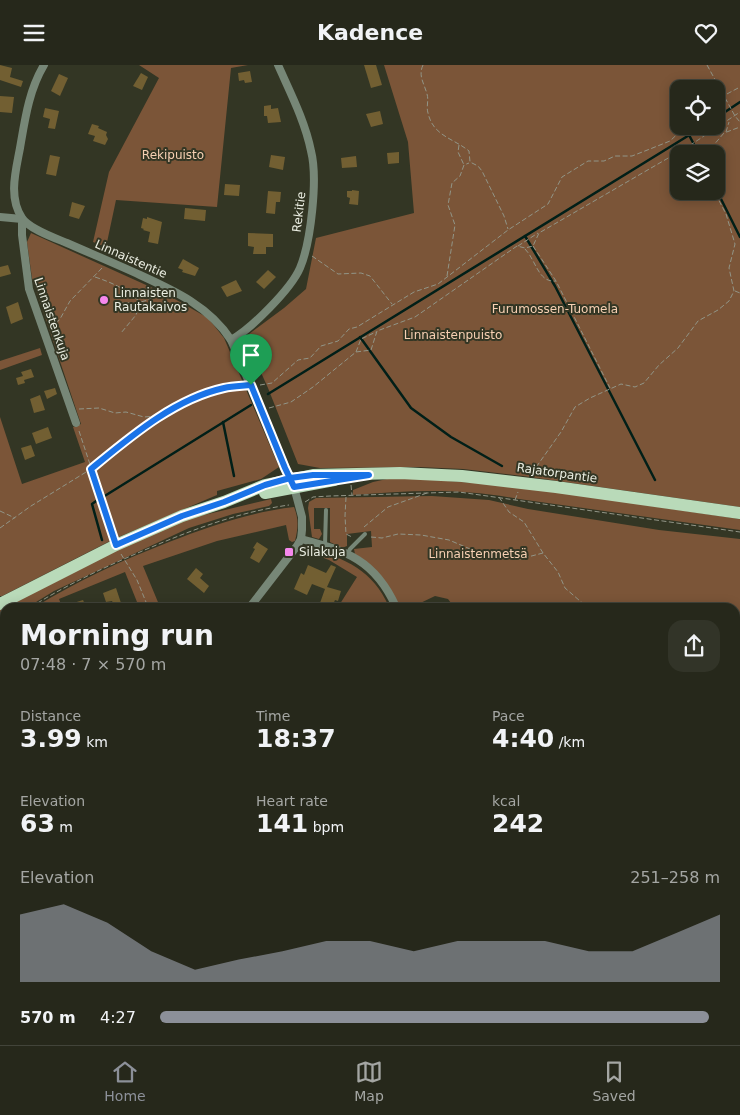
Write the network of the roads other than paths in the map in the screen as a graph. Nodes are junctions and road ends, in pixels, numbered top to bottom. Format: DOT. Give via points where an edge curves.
graph roads {
  1 [pos="44,65"];
  2 [pos="278,65"];
  3 [pos="0,217"];
  4 [pos="22,219"];
  5 [pos="232,340"];
  6 [pos="76,423"];
  7 [pos="292,483"];
  8 [pos="326,510"];
  9 [pos="740,513"];
  10 [pos="365,535"];
  11 [pos="301,539"];
  12 [pos="325,545"];
  13 [pos="348,553"];
  14 [pos="2,603"];
  15 [pos="253,603"];
  16 [pos="394,603"];
  1 -- 4 [label="street" via="26,111 15,177 14,193"];
  2 -- 5 [label="street, Rekitie" via="312,152 312,202 305,251 300,269 285,291 250,327"];
  3 -- 4 [label="street"];
  4 -- 5 [label="street, Linnaistentie" via="35,229 196,304 215,319"];
  4 -- 6 [label="street, Linnaistenkuja" via="26,279"];
  5 -- 7 [label="street, Linnaistentie" via="255,385"];
  7 -- 9 [label="main road, Rajatorpantie" via="369,475 429,474 529,483"];
  7 -- 11 [label="street, Linnaistentie" via="299,503"];
  7 -- 14 [label="main road, Rajatorpantie" via="182,516 116,545"];
  8 -- 12 [label="lane"];
  10 -- 13 [label="lane"];
  11 -- 12 [label="street"];
  11 -- 15 [label="street"];
  12 -- 13 [label="street"];
  13 -- 16 [label="street" via="373,571"];
}
